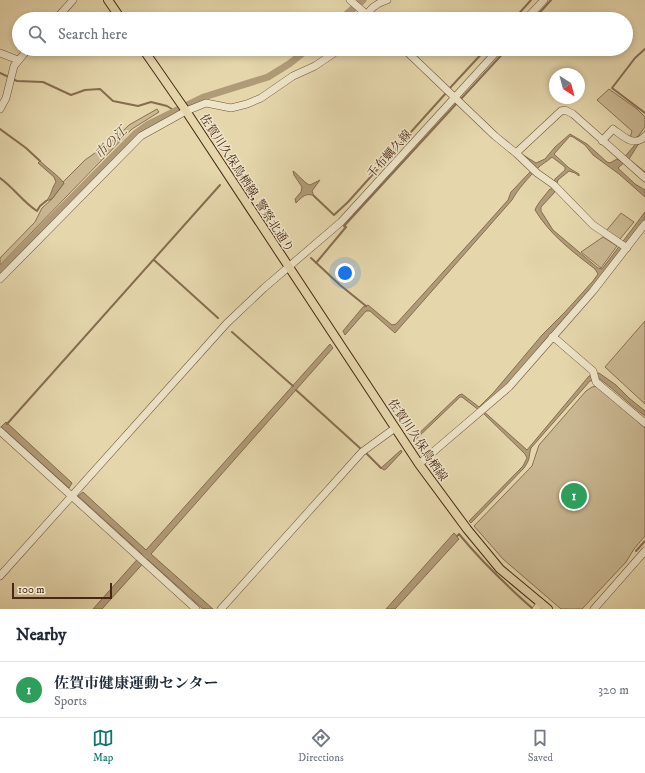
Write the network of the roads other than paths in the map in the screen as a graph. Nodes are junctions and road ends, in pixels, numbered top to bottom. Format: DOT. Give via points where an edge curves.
graph roads {
  1 [pos="73,0"];
  2 [pos="108,0"];
  3 [pos="387,0"];
  4 [pos="544,0"];
  5 [pos="354,4"];
  6 [pos="62,12"];
  7 [pos="117,12"];
  8 [pos="363,12"];
  9 [pos="372,12"];
  10 [pos="533,12"];
  11 [pos="0,53"];
  12 [pos="22,56"];
  13 [pos="147,56"];
  14 [pos="330,56"];
  15 [pos="411,56"];
  16 [pos="492,56"];
  17 [pos="18,60"];
  18 [pos="454,96"];
  19 [pos="0,109"];
  20 [pos="186,111"];
  21 [pos="640,140"];
  22 [pos="602,141"];
  23 [pos="516,152"];
  24 [pos="645,178"];
  25 [pos="643,227"];
  26 [pos="627,248"];
  27 [pos="289,267"];
  28 [pos="1,275"];
  29 [pos="552,337"];
  30 [pos="645,423"];
  31 [pos="395,428"];
  32 [pos="0,432"];
  33 [pos="419,464"];
  34 [pos="72,497"];
  35 [pos="645,551"];
  36 [pos="0,576"];
  37 [pos="538,607"];
  38 [pos="196,609"];
  39 [pos="221,609"];
  40 [pos="548,609"];
  41 [pos="594,609"];
  1 -- 6 [label="street"];
  2 -- 7 [label="main road"];
  3 -- 9 [label="street" via="380,2"];
  4 -- 10 [label="street"];
  5 -- 8 [label="street"];
  11 -- 17 [label="street"];
  12 -- 17 [label="street"];
  13 -- 20 [label="main road, 佐賀川久保鳥栖線, 警察北通り"];
  14 -- 20 [label="street" via="248,104 231,108 206,103"];
  15 -- 18 [label="street"];
  16 -- 18 [label="street, 千布蠣久線"];
  17 -- 19 [label="street"];
  18 -- 23 [label="street" via="495,136"];
  18 -- 27 [label="street, 千布蠣久線" via="341,222"];
  20 -- 27 [label="main road, 佐賀川久保鳥栖線, 警察北通り"];
  20 -- 28 [label="street" via="141,136"];
  21 -- 22 [label="street" via="632,142 613,129"];
  22 -- 23 [label="street" via="573,114 565,110"];
  22 -- 24 [label="street"];
  23 -- 26 [label="street" via="537,173 555,186 593,225"];
  25 -- 26 [label="street"];
  26 -- 29 [label="street" via="594,291"];
  27 -- 31 [label="main road, 佐賀川久保鳥栖線"];
  27 -- 34 [label="street, 千布蠣久線" via="227,323"];
  29 -- 30 [label="street" via="593,371 595,377"];
  29 -- 33 [label="street" via="510,387"];
  31 -- 33 [label="main road, 佐賀川久保鳥栖線"];
  31 -- 39 [label="street" via="363,451"];
  32 -- 34 [label="street"];
  33 -- 37 [label="main road, 佐賀川久保鳥栖線" via="500,569"];
  34 -- 36 [label="street, 千布蠣久線"];
  34 -- 38 [label="street"];
  35 -- 41 [label="street"];
  37 -- 40 [label="main road, 佐賀川久保鳥栖線"];
}
